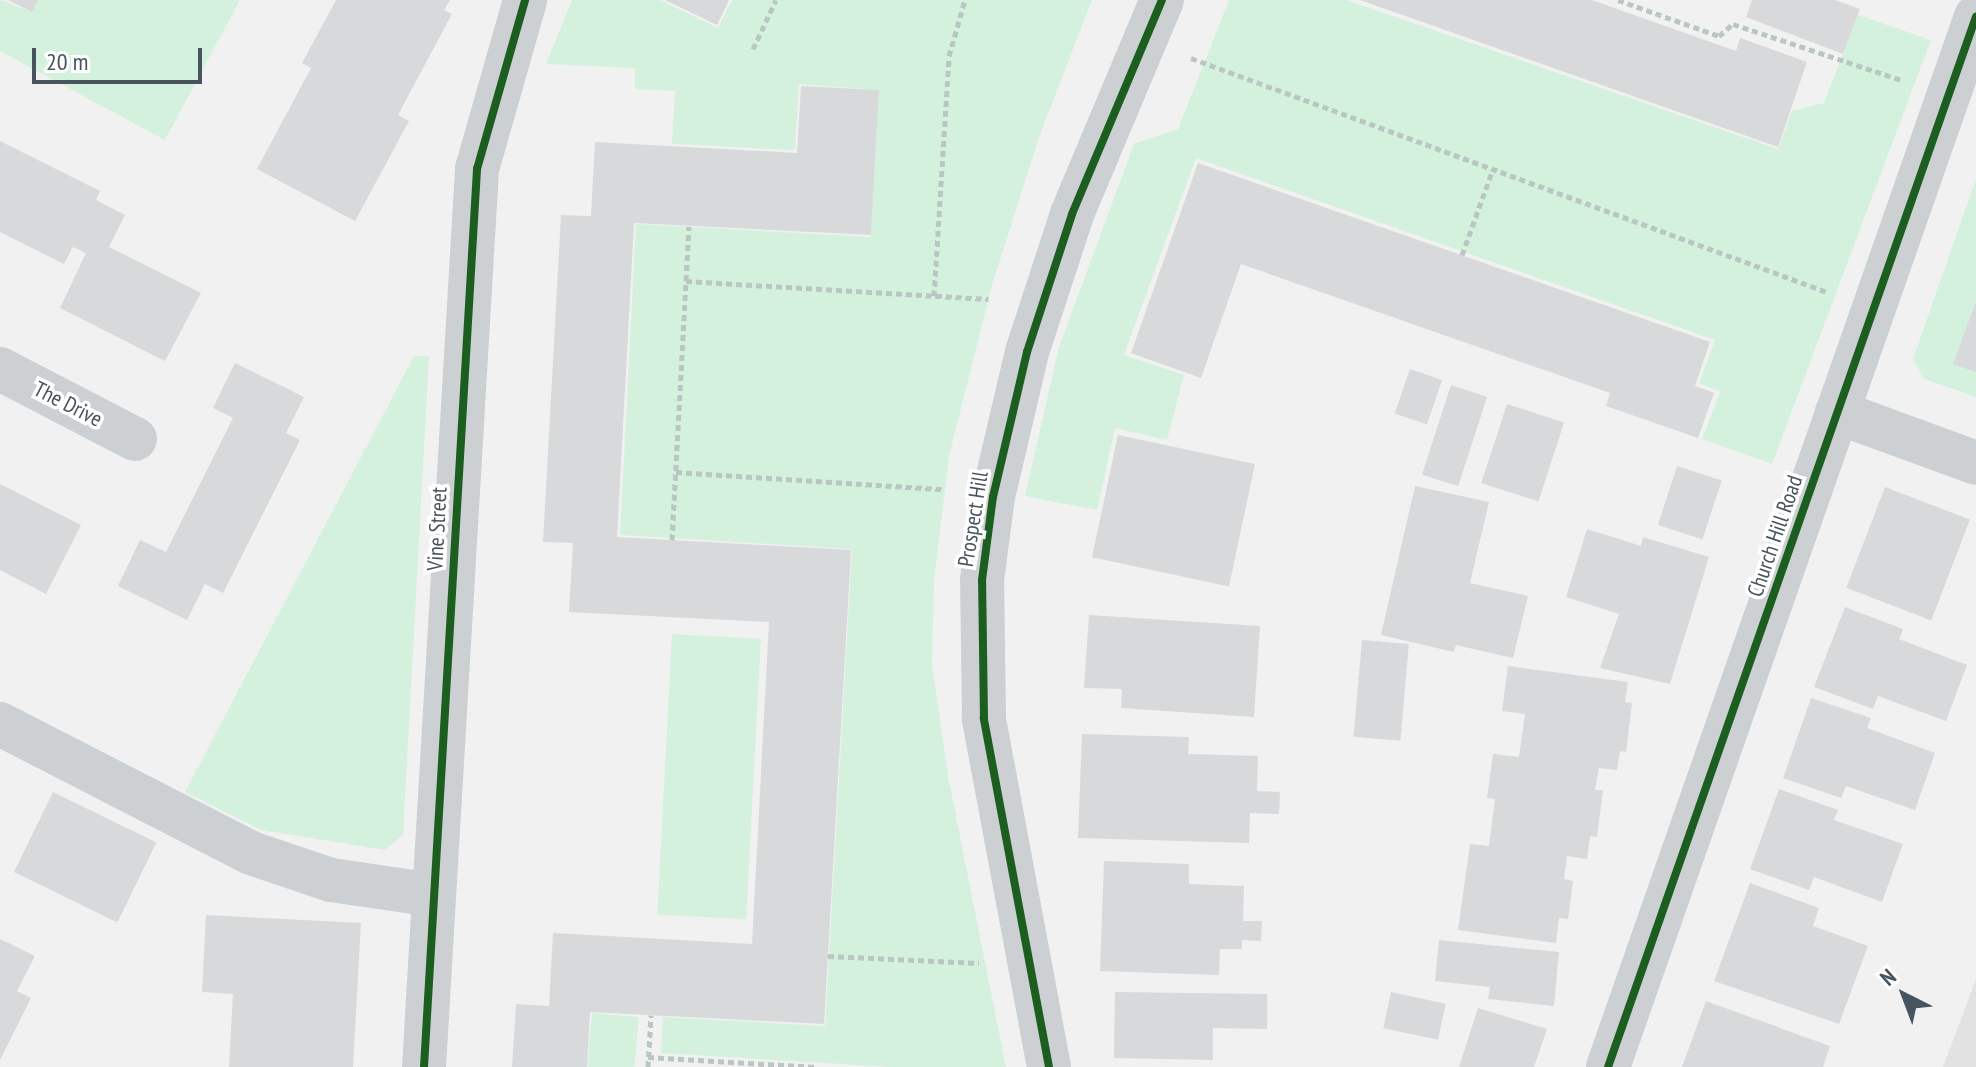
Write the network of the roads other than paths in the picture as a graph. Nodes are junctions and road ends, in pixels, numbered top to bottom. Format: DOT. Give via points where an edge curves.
graph roads {
  1 [pos="525,0"];
  2 [pos="1162,0"];
  3 [pos="1976,17"];
  4 [pos="0,369"];
  5 [pos="1837,412"];
  6 [pos="135,439"];
  7 [pos="1976,463"];
  8 [pos="0,724"];
  9 [pos="434,895"];
  10 [pos="424,1067"];
  11 [pos="1049,1067"];
  12 [pos="1608,1067"];
  1 -- 9 [label="street, Vine Street" via="477,169"];
  2 -- 11 [label="street, Prospect Hill" via="1072,214 1041,309 993,497 982,580 984,718"];
  3 -- 5 [label="street, Church Hill Road"];
  4 -- 6 [label="street, The Drive"];
  5 -- 7 [label="street"];
  5 -- 12 [label="street, Church Hill Road"];
  8 -- 9 [label="street" via="251,853 331,880"];
  9 -- 10 [label="street, Vine Street"];
}
